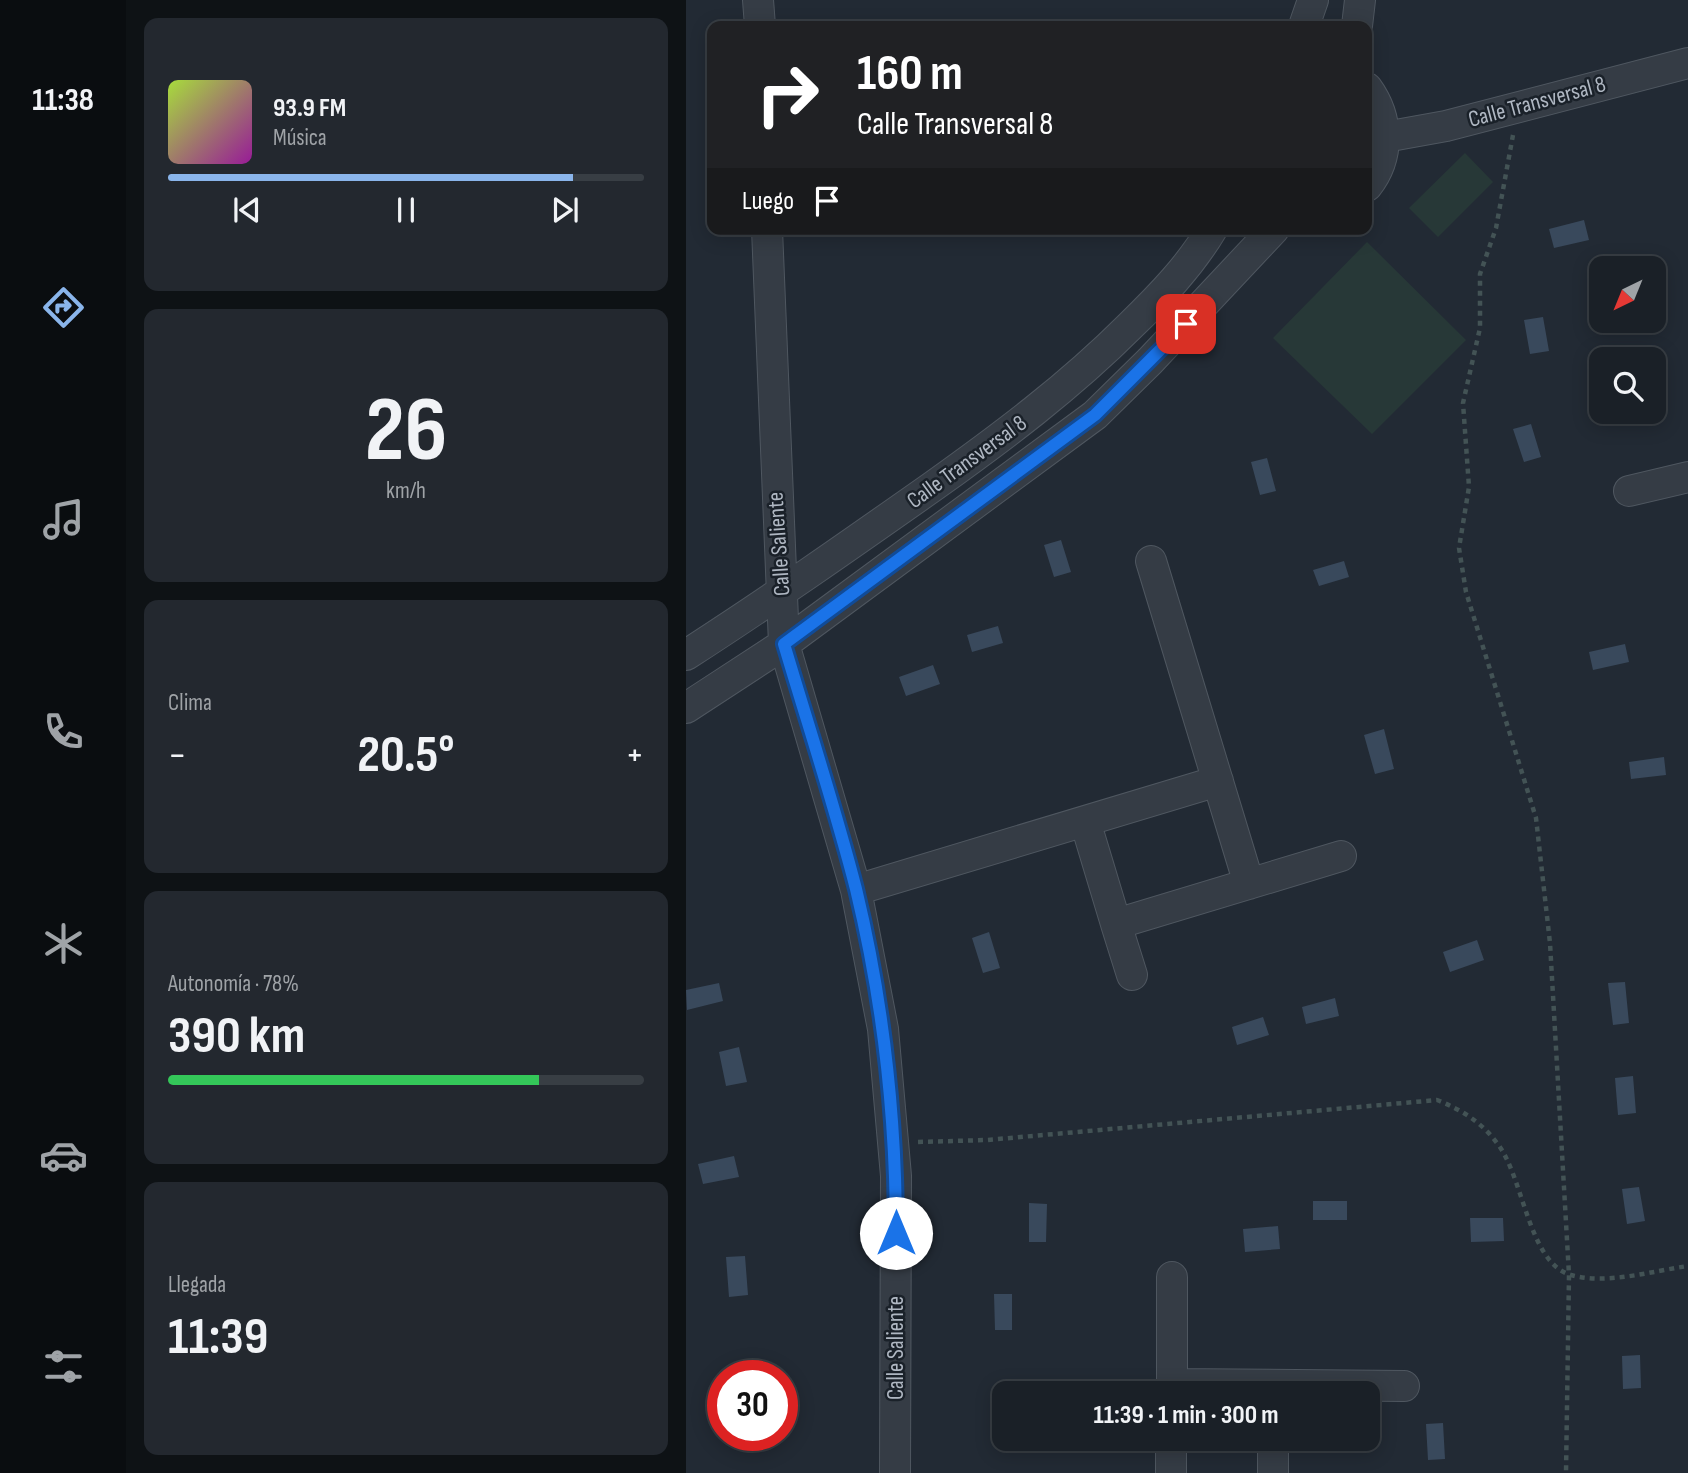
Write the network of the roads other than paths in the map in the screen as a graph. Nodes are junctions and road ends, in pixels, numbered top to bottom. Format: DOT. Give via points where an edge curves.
graph roads {
  1 [pos="758,0"];
  2 [pos="1313,0"];
  3 [pos="1360,0"];
  4 [pos="760,21"];
  5 [pos="1306,21"];
  6 [pos="1358,21"];
  7 [pos="1688,63"];
  8 [pos="1372,97"];
  9 [pos="1385,137"];
  10 [pos="1372,181"];
  11 [pos="766,235"];
  12 [pos="1209,235"];
  13 [pos="1268,235"];
  14 [pos="1688,477"];
  15 [pos="1629,491"];
  16 [pos="1151,561"];
  17 [pos="783,593"];
  18 [pos="784,644"];
  19 [pos="686,655"];
  20 [pos="686,708"];
  21 [pos="1218,781"];
  22 [pos="1085,821"];
  23 [pos="1341,856"];
  24 [pos="1249,884"];
  25 [pos="856,890"];
  26 [pos="1116,923"];
  27 [pos="1132,975"];
  28 [pos="1172,1277"];
  29 [pos="1172,1381"];
  30 [pos="1404,1386"];
  31 [pos="1380,1387"];
  32 [pos="1171,1451"];
  33 [pos="1273,1451"];
  34 [pos="895,1473"];
  35 [pos="1171,1473"];
  36 [pos="1273,1473"];
  1 -- 4 [label="street"];
  2 -- 5 [label="street"];
  3 -- 6 [label="street"];
  7 -- 9 [label="street, Calle Transversal 8" via="1446,126"];
  8 -- 9 [label="street"];
  9 -- 10 [label="street" via="1378,173"];
  11 -- 17 [label="street, Calle Saliente"];
  12 -- 17 [label="street, Calle Transversal 8" via="1194,261 1081,374 1024,421"];
  13 -- 18 [label="street, Calle Transversal 8" via="1095,415"];
  14 -- 15 [label="street"];
  16 -- 21 [label="street"];
  17 -- 18 [label="street, Calle Saliente"];
  17 -- 19 [label="street, Calle Transversal 8"];
  18 -- 20 [label="street, Calle Transversal 8"];
  18 -- 25 [label="street, Calle Saliente"];
  21 -- 22 [label="street"];
  21 -- 24 [label="street"];
  22 -- 25 [label="street"];
  22 -- 26 [label="street"];
  23 -- 24 [label="street"];
  24 -- 26 [label="street"];
  25 -- 34 [label="street, Calle Saliente" via="883,1029 896,1177"];
  26 -- 27 [label="street"];
  28 -- 29 [label="street"];
  30 -- 31 [label="street"];
  32 -- 35 [label="street"];
  33 -- 36 [label="street"];
}
